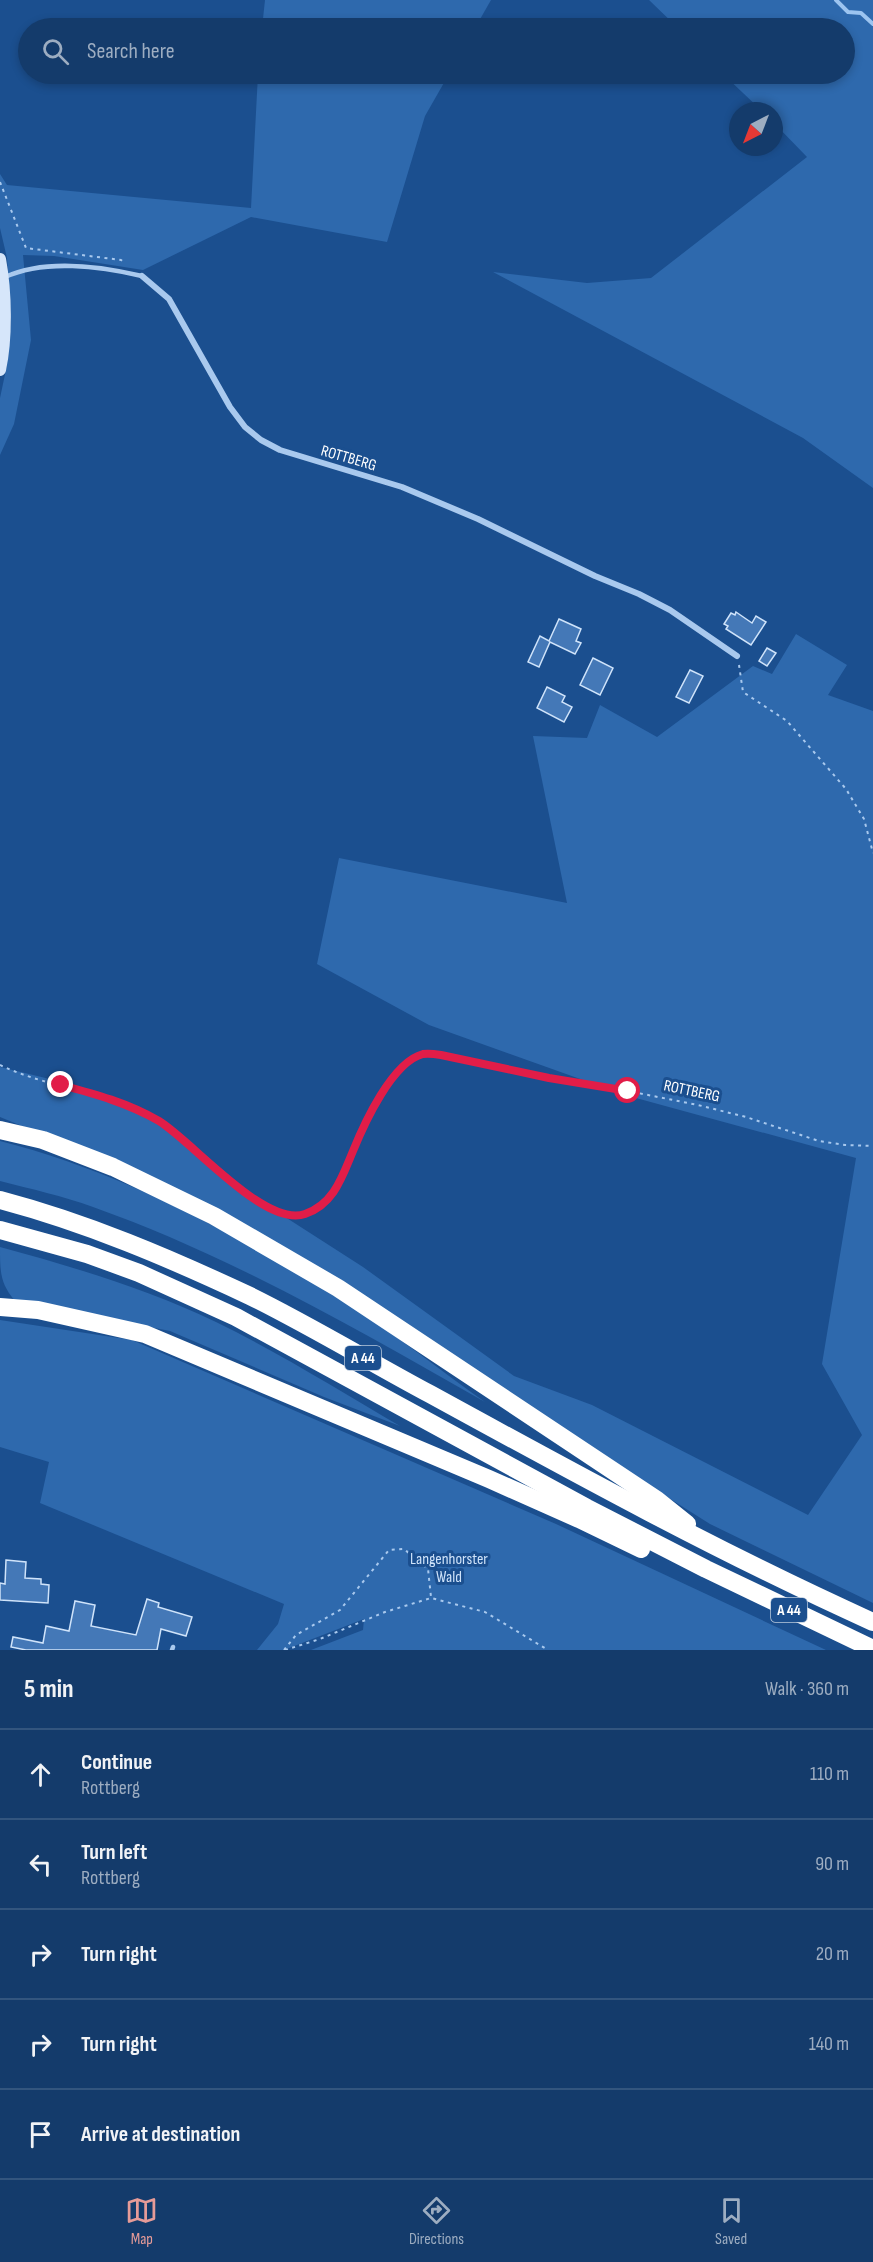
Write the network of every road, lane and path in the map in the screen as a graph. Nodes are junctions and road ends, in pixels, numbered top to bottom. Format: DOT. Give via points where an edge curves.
graph roads {
  1 [pos="0,182"];
  2 [pos="0,259"];
  3 [pos="142,276"];
  4 [pos="2,281"];
  5 [pos="0,370"];
  6 [pos="737,656"];
  7 [pos="873,853"];
  8 [pos="0,1065"];
  9 [pos="0,1130"];
  10 [pos="873,1146"];
  11 [pos="0,1200"];
  12 [pos="0,1230"];
  13 [pos="0,1307"];
  14 [pos="714,1546"];
  15 [pos="706,1569"];
  16 [pos="431,1598"];
  17 [pos="873,1622"];
  18 [pos="873,1648"];
  19 [pos="284,1650"];
  20 [pos="548,1650"];
  1 -- 3 [label="path" via="26,248 121,260"];
  2 -- 4 [label="main road"];
  3 -- 4 [label="lane, ROTTBERG" via="110,268 66,267 19,270"];
  3 -- 6 [label="street, ROTTBERG" via="169,299 230,407 261,440 280,450 402,487 478,519 670,610"];
  4 -- 5 [label="main road"];
  6 -- 7 [label="path" via="743,692 787,721 846,789 864,819"];
  8 -- 10 [label="path, ROTTBERG" via="110,1099 145,1114 186,1141 249,1195 275,1212 288,1215 303,1215 332,1194 378,1099 394,1077 423,1054 698,1105 819,1141"];
  9 -- 14 [label="highway" via="44,1140 164,1190 338,1288 657,1500"];
  11 -- 14 [label="highway, A 44" via="99,1231 252,1297"];
  12 -- 15 [label="highway, A 44" via="128,1269 236,1317"];
  13 -- 15 [label="highway" via="38,1310 145,1334 489,1479 640,1549"];
  14 -- 17 [label="highway, A 44"];
  15 -- 18 [label="highway, A 44"];
  16 -- 19 [label="path"];
  16 -- 19 [label="path" via="428,1569 404,1549 389,1550 340,1610 296,1635"];
  16 -- 20 [label="path" via="485,1612"];
}
